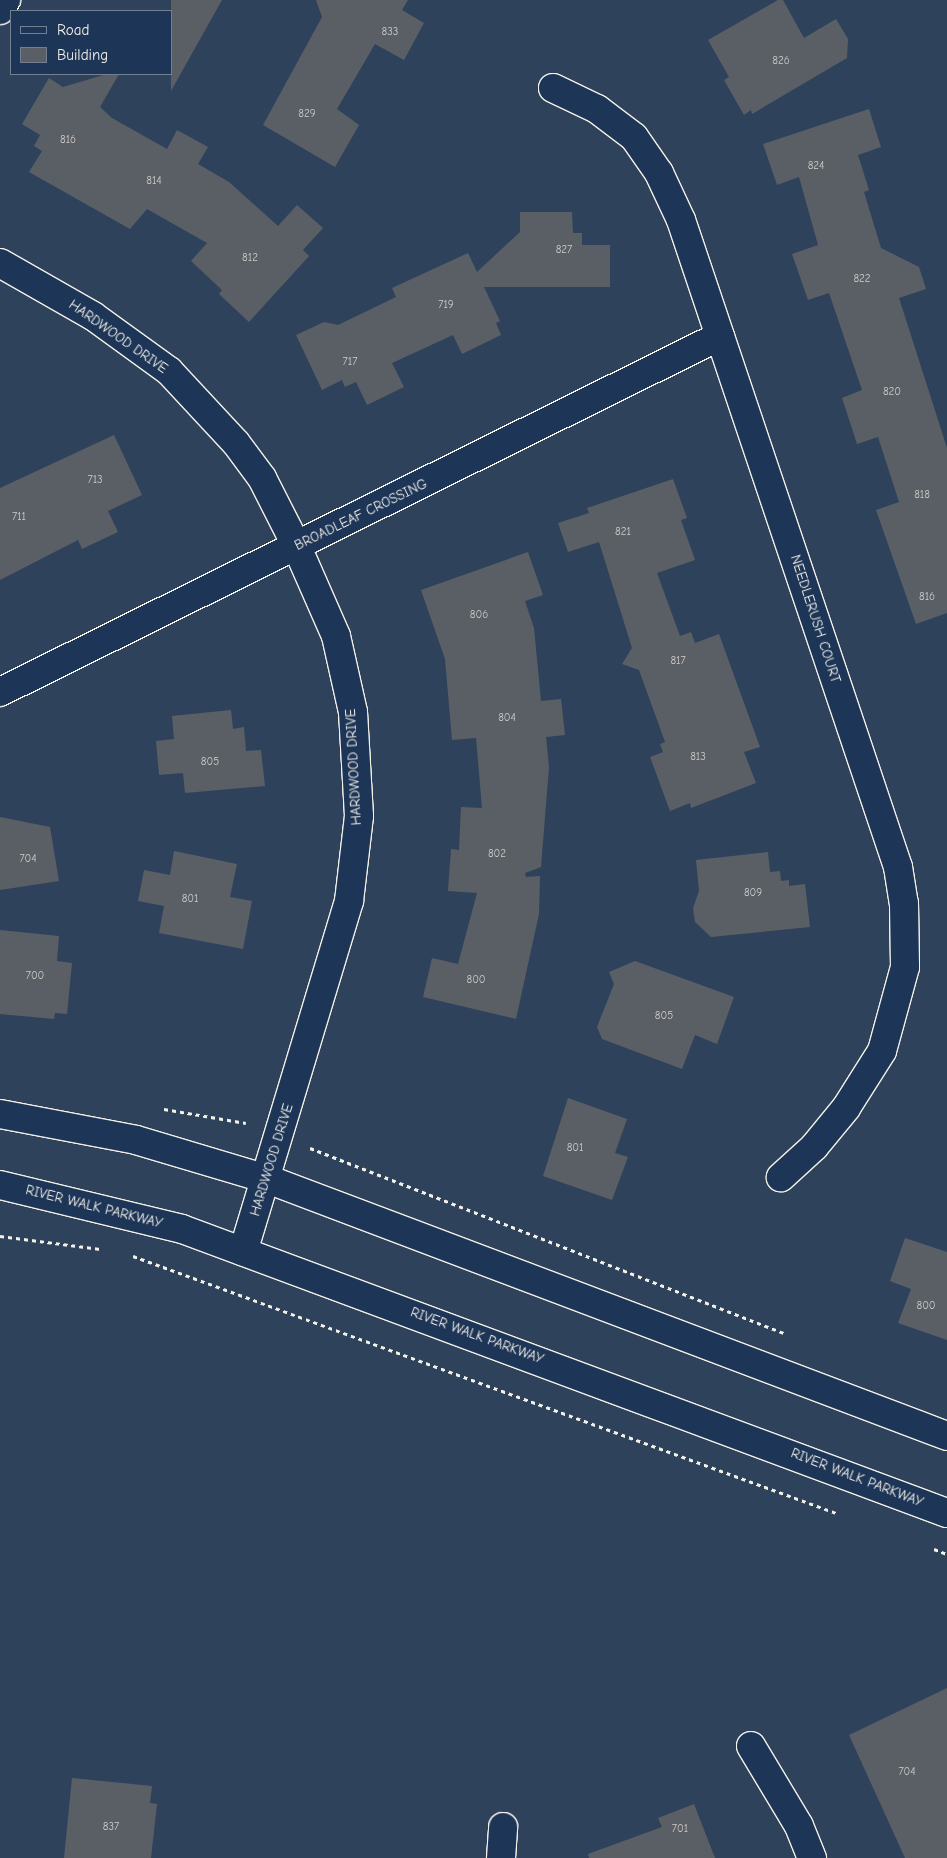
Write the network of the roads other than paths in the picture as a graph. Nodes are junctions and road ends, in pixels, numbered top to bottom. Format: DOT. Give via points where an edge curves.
graph roads {
  1 [pos="6,0"];
  2 [pos="0,10"];
  3 [pos="553,88"];
  4 [pos="0,262"];
  5 [pos="720,336"];
  6 [pos="297,547"];
  7 [pos="0,692"];
  8 [pos="0,1114"];
  9 [pos="781,1177"];
  10 [pos="267,1179"];
  11 [pos="0,1185"];
  12 [pos="243,1251"];
  13 [pos="947,1436"];
  14 [pos="947,1513"];
  15 [pos="751,1746"];
  16 [pos="503,1827"];
  17 [pos="501,1858"];
  18 [pos="812,1858"];
  1 -- 2 [label="street"];
  3 -- 5 [label="street, NEEDLERUSH COURT" via="598,109 634,137 660,173 681,220"];
  4 -- 6 [label="street, HARDWOOD DRIVE" via="93,316 169,371 236,442 262,478"];
  5 -- 6 [label="street, BROADLEAF CROSSING"];
  5 -- 9 [label="street, NEEDLERUSH COURT" via="895,858 904,903 905,967 897,1010 882,1051 846,1108 814,1147"];
  6 -- 7 [label="street, BROADLEAF CROSSING"];
  6 -- 10 [label="street, HARDWOOD DRIVE" via="336,636 353,712 359,816 349,901"];
  8 -- 10 [label="street" via="136,1140"];
  10 -- 12 [label="street, HARDWOOD DRIVE"];
  10 -- 13 [label="street"];
  11 -- 12 [label="street, RIVER WALK PARKWAY" via="182,1229"];
  12 -- 14 [label="street, RIVER WALK PARKWAY"];
  15 -- 18 [label="street" via="799,1826"];
  16 -- 17 [label="street"];
}
